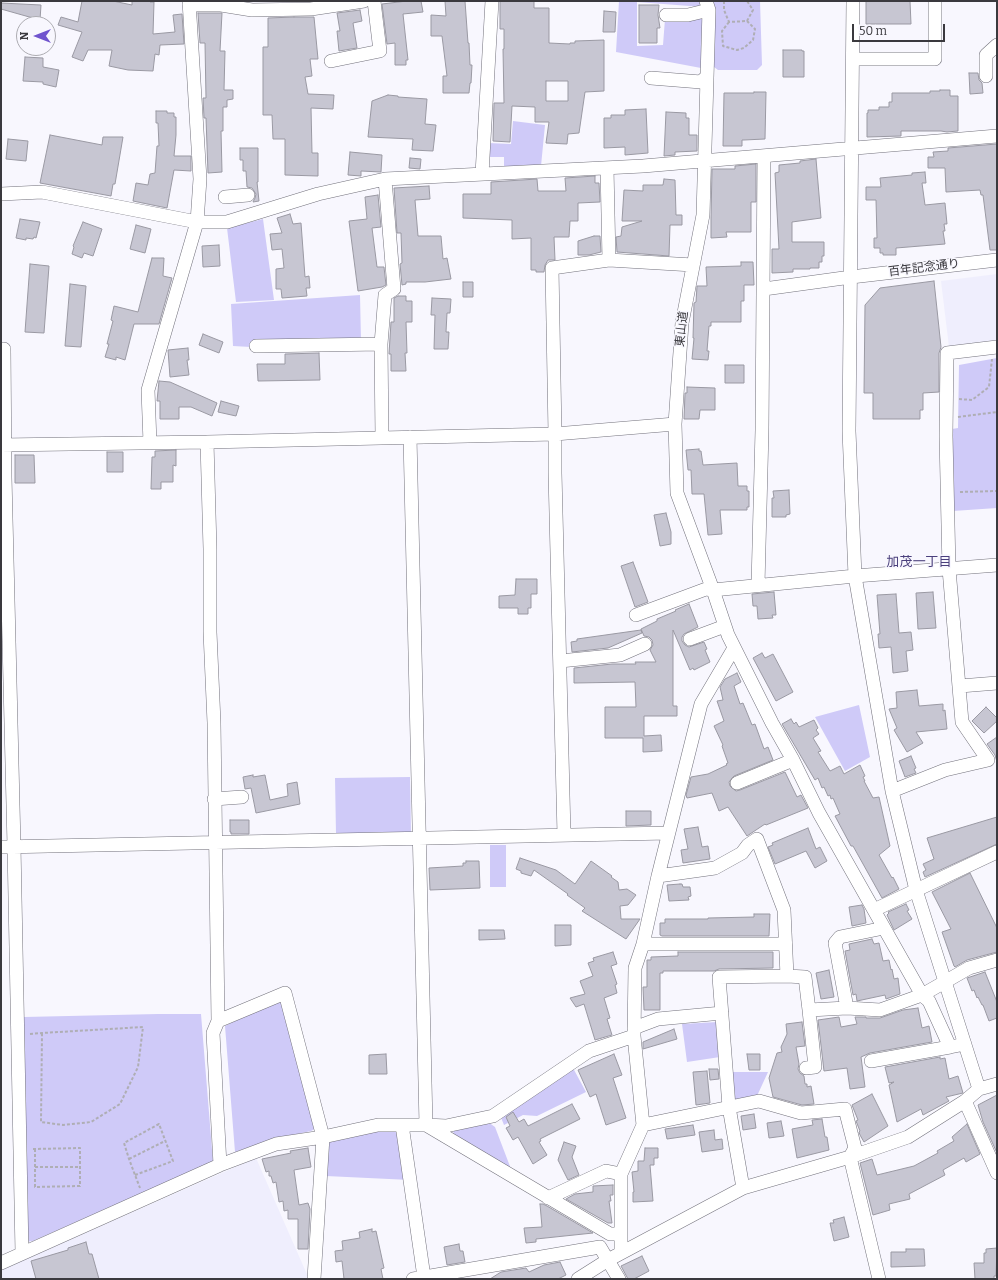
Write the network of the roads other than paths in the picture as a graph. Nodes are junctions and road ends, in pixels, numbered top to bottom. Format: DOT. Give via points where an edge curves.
graph roads {
  1 [pos="364,1"];
  2 [pos="374,1"];
  3 [pos="492,1"];
  4 [pos="853,1"];
  5 [pos="935,1"];
  6 [pos="189,3"];
  7 [pos="708,6"];
  8 [pos="666,16"];
  9 [pos="997,45"];
  10 [pos="853,59"];
  11 [pos="331,61"];
  12 [pos="707,76"];
  13 [pos="986,76"];
  14 [pos="651,78"];
  15 [pos="997,136"];
  16 [pos="851,148"];
  17 [pos="764,156"];
  18 [pos="705,161"];
  19 [pos="607,168"];
  20 [pos="482,174"];
  21 [pos="385,179"];
  22 [pos="1,194"];
  23 [pos="248,195"];
  24 [pos="225,197"];
  25 [pos="197,222"];
  26 [pos="609,260"];
  27 [pos="997,260"];
  28 [pos="693,265"];
  29 [pos="851,277"];
  30 [pos="764,289"];
  31 [pos="381,344"];
  32 [pos="256,346"];
  33 [pos="1,349"];
  34 [pos="995,352"];
  35 [pos="674,424"];
  36 [pos="555,434"];
  37 [pos="410,437"];
  38 [pos="382,438"];
  39 [pos="207,442"];
  40 [pos="150,443"];
  41 [pos="3,445"];
  42 [pos="997,565"];
  43 [pos="949,569"];
  44 [pos="855,576"];
  45 [pos="758,586"];
  46 [pos="713,590"];
  47 [pos="636,615"];
  48 [pos="725,626"];
  49 [pos="690,639"];
  50 [pos="645,644"];
  51 [pos="734,648"];
  52 [pos="560,661"];
  53 [pos="997,683"];
  54 [pos="960,686"];
  55 [pos="793,760"];
  56 [pos="737,783"];
  57 [pos="892,791"];
  58 [pos="242,797"];
  59 [pos="214,799"];
  60 [pos="668,833"];
  61 [pos="564,835"];
  62 [pos="419,838"];
  63 [pos="215,842"];
  64 [pos="8,846"];
  65 [pos="997,852"];
  66 [pos="658,876"];
  67 [pos="916,890"];
  68 [pos="874,910"];
  69 [pos="884,928"];
  70 [pos="643,944"];
  71 [pos="786,944"];
  72 [pos="997,960"];
  73 [pos="787,976"];
  74 [pos="945,982"];
  75 [pos="922,995"];
  76 [pos="847,1008"];
  77 [pos="809,1010"];
  78 [pos="722,1013"];
  79 [pos="218,1021"];
  80 [pos="634,1032"];
  81 [pos="965,1044"];
  82 [pos="950,1047"];
  83 [pos="871,1061"];
  84 [pos="806,1068"];
  85 [pos="997,1084"];
  86 [pos="979,1090"];
  87 [pos="965,1101"];
  88 [pos="729,1107"];
  89 [pos="402,1125"];
  90 [pos="426,1125"];
  91 [pos="643,1125"];
  92 [pos="323,1137"];
  93 [pos="850,1157"];
  94 [pos="220,1165"];
  95 [pos="997,1173"];
  96 [pos="621,1174"];
  97 [pos="743,1188"];
  98 [pos="548,1198"];
  99 [pos="620,1234"];
  100 [pos="22,1253"];
  101 [pos="621,1253"];
  102 [pos="608,1260"];
  103 [pos="1,1263"];
  104 [pos="418,1278"];
  105 [pos="314,1279"];
  106 [pos="578,1279"];
  107 [pos="619,1279"];
  108 [pos="879,1279"];
  1 -- 6 [label="street" via="311,9 252,10"];
  2 -- 11 [label="street" via="380,51"];
  3 -- 20 [label="street"];
  4 -- 10 [label="street"];
  5 -- 10 [label="street" via="935,59"];
  6 -- 25 [label="street" via="200,179"];
  7 -- 8 [label="street" via="688,16"];
  7 -- 12 [label="street, 東山道"];
  9 -- 13 [label="street" via="986,55"];
  10 -- 16 [label="street"];
  12 -- 14 [label="street" via="700,82"];
  12 -- 18 [label="street, 東山道"];
  15 -- 16 [label="street"];
  16 -- 17 [label="street"];
  16 -- 29 [label="street"];
  17 -- 18 [label="street"];
  17 -- 30 [label="street"];
  18 -- 19 [label="street"];
  18 -- 28 [label="street, 東山道" via="703,215"];
  19 -- 20 [label="street"];
  19 -- 26 [label="street"];
  20 -- 21 [label="street"];
  21 -- 25 [label="street" via="318,194 228,222"];
  21 -- 31 [label="street" via="394,289 385,295"];
  22 -- 25 [label="street" via="42,192"];
  23 -- 24 [label="street"];
  25 -- 40 [label="street" via="148,390"];
  26 -- 28 [label="street"];
  26 -- 36 [label="street" via="552,268"];
  27 -- 29 [label="street, 百年記念通り"];
  28 -- 35 [label="street, 東山道" via="682,323"];
  29 -- 30 [label="street, 百年記念通り"];
  29 -- 44 [label="street" via="849,431"];
  30 -- 45 [label="street"];
  31 -- 32 [label="street"];
  31 -- 38 [label="street"];
  33 -- 41 [label="street" via="4,349"];
  34 -- 43 [label="street" via="947,353"];
  35 -- 36 [label="street"];
  35 -- 46 [label="street, 東山道" via="677,493"];
  36 -- 37 [label="street"];
  36 -- 52 [label="street"];
  37 -- 38 [label="street"];
  37 -- 62 [label="street"];
  38 -- 39 [label="street"];
  39 -- 40 [label="street"];
  39 -- 59 [label="street"];
  40 -- 41 [label="street"];
  41 -- 64 [label="street"];
  42 -- 43 [label="street"];
  43 -- 44 [label="street"];
  43 -- 54 [label="street"];
  44 -- 45 [label="street"];
  44 -- 57 [label="street"];
  45 -- 46 [label="street"];
  46 -- 47 [label="street" via="706,589"];
  46 -- 48 [label="street, 東山道"];
  48 -- 49 [label="street"];
  48 -- 51 [label="street, 東山道"];
  50 -- 52 [label="street" via="620,655"];
  51 -- 55 [label="street, 東山道"];
  51 -- 60 [label="street" via="701,704"];
  52 -- 61 [label="street"];
  53 -- 54 [label="street"];
  54 -- 57 [label="street" via="962,722 988,760 945,770"];
  55 -- 56 [label="street"];
  55 -- 68 [label="street, 東山道" via="819,813"];
  57 -- 67 [label="street"];
  58 -- 59 [label="street"];
  59 -- 63 [label="street"];
  60 -- 61 [label="street"];
  60 -- 66 [label="street"];
  61 -- 62 [label="street"];
  62 -- 63 [label="street"];
  62 -- 90 [label="street"];
  63 -- 64 [label="street"];
  63 -- 79 [label="street"];
  64 -- 100 [label="street" via="17,1035"];
  65 -- 67 [label="street"];
  66 -- 70 [label="street"];
  66 -- 71 [label="street" via="714,868 742,853 748,845 758,840 784,910"];
  67 -- 68 [label="street"];
  67 -- 74 [label="street"];
  68 -- 69 [label="street, 東山道"];
  69 -- 75 [label="street, 東山道"];
  69 -- 76 [label="street" via="840,937 835,943"];
  70 -- 71 [label="street"];
  70 -- 80 [label="street" via="635,968"];
  71 -- 73 [label="street"];
  72 -- 74 [label="street" via="969,968"];
  73 -- 77 [label="street" via="804,977"];
  73 -- 78 [label="street" via="720,977"];
  74 -- 75 [label="street"];
  74 -- 81 [label="street"];
  75 -- 76 [label="street" via="880,1010"];
  75 -- 82 [label="street, 東山道" via="929,1001"];
  76 -- 77 [label="street"];
  77 -- 84 [label="street" via="815,1067"];
  78 -- 80 [label="street" via="658,1018"];
  78 -- 88 [label="street"];
  79 -- 92 [label="street" via="286,993"];
  79 -- 94 [label="street" via="213,1033"];
  80 -- 90 [label="street" via="589,1051 493,1116 446,1126"];
  80 -- 91 [label="street"];
  81 -- 82 [label="street"];
  81 -- 86 [label="street"];
  82 -- 83 [label="street"];
  85 -- 86 [label="street"];
  86 -- 87 [label="street"];
  87 -- 93 [label="street" via="908,1137"];
  87 -- 95 [label="street"];
  88 -- 91 [label="street"];
  88 -- 93 [label="street" via="759,1101 801,1113 845,1109 855,1148"];
  88 -- 97 [label="street"];
  89 -- 90 [label="street"];
  89 -- 92 [label="street" via="378,1125"];
  89 -- 104 [label="street"];
  90 -- 98 [label="street"];
  91 -- 96 [label="street"];
  92 -- 94 [label="street" via="276,1144"];
  92 -- 105 [label="street"];
  93 -- 97 [label="street"];
  93 -- 108 [label="street"];
  94 -- 100 [label="street"];
  96 -- 98 [label="street" via="606,1170"];
  96 -- 99 [label="street"];
  97 -- 101 [label="street"];
  98 -- 99 [label="street" via="610,1234"];
  99 -- 101 [label="street"];
  100 -- 103 [label="street"];
  101 -- 102 [label="street"];
  102 -- 104 [label="street" via="600,1247"];
  102 -- 106 [label="street"];
  102 -- 107 [label="street"];
}
